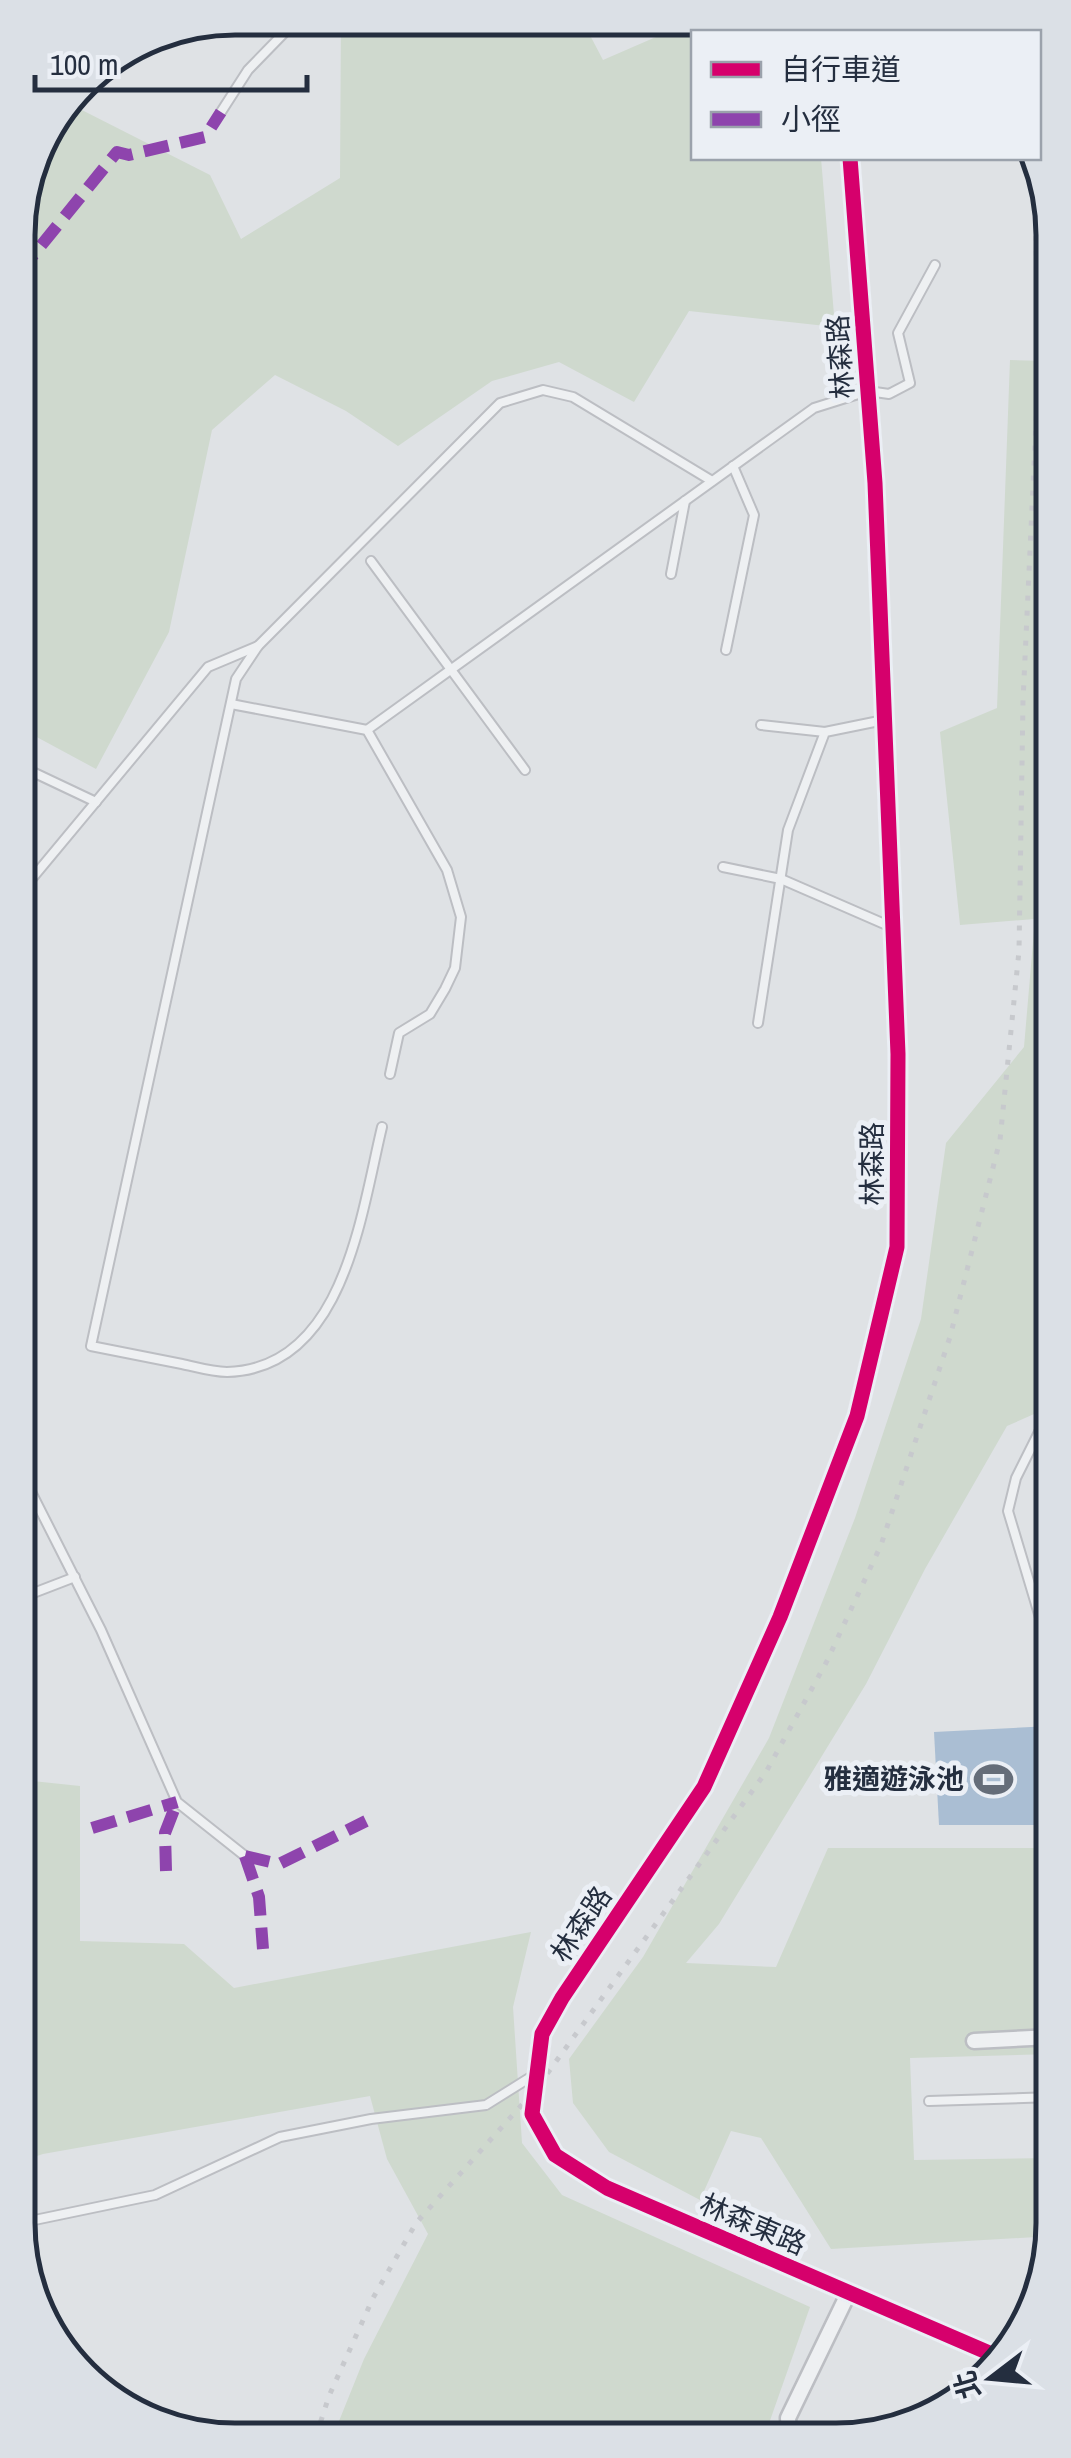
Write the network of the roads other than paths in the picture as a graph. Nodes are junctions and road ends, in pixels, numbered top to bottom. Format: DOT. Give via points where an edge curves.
graph roads {
  1 [pos="282,35"];
  2 [pos="222,112"];
  3 [pos="850,160"];
  4 [pos="935,265"];
  5 [pos="868,391"];
  6 [pos="733,466"];
  7 [pos="712,481"];
  8 [pos="685,501"];
  9 [pos="371,561"];
  10 [pos="672,574"];
  11 [pos="258,646"];
  12 [pos="726,650"];
  13 [pos="452,668"];
  14 [pos="231,704"];
  15 [pos="884,720"];
  16 [pos="761,724"];
  17 [pos="367,730"];
  18 [pos="825,732"];
  19 [pos="526,770"];
  20 [pos="35,773"];
  21 [pos="96,802"];
  22 [pos="723,867"];
  23 [pos="35,874"];
  24 [pos="781,879"];
  25 [pos="893,928"];
  26 [pos="758,1023"];
  27 [pos="390,1074"];
  28 [pos="382,1126"];
  29 [pos="1036,1440"];
  30 [pos="35,1499"];
  31 [pos="75,1577"];
  32 [pos="35,1592"];
  33 [pos="1036,1604"];
  34 [pos="245,1856"];
  35 [pos="1036,2038"];
  36 [pos="974,2041"];
  37 [pos="537,2081"];
  38 [pos="1036,2098"];
  39 [pos="929,2101"];
  40 [pos="35,2220"];
  41 [pos="848,2292"];
  42 [pos="941,2332"];
  43 [pos="788,2423"];
  1 -- 2 [label="lane" via="248,70"];
  3 -- 5 [label="main road, 林森路"];
  4 -- 5 [label="lane" via="898,333 910,383 888,394"];
  5 -- 6 [label="lane" via="814,408"];
  5 -- 15 [label="main road, 林森路"];
  6 -- 7 [label="lane"];
  6 -- 12 [label="lane" via="754,516"];
  7 -- 8 [label="lane"];
  7 -- 11 [label="lane" via="572,397 542,390 500,403"];
  8 -- 10 [label="lane"];
  8 -- 13 [label="lane"];
  9 -- 13 [label="lane"];
  11 -- 14 [label="lane" via="236,680"];
  11 -- 21 [label="lane" via="208,667"];
  13 -- 17 [label="lane"];
  13 -- 19 [label="lane"];
  14 -- 17 [label="lane"];
  14 -- 28 [label="lane" via="91,1346 222,1372 254,1370 281,1358 338,1293"];
  15 -- 18 [label="lane"];
  15 -- 25 [label="main road, 林森路"];
  16 -- 18 [label="lane"];
  17 -- 27 [label="lane" via="447,870 462,917 455,968 430,1014 399,1033"];
  18 -- 24 [label="lane" via="788,830"];
  20 -- 21 [label="lane"];
  21 -- 23 [label="lane"];
  22 -- 24 [label="lane"];
  24 -- 25 [label="lane"];
  24 -- 26 [label="lane"];
  25 -- 37 [label="main road, 林森路" via="896,1247 857,1416 780,1617 704,1787 562,1998 542,2034"];
  29 -- 33 [label="lane" via="1008,1511"];
  30 -- 31 [label="lane"];
  31 -- 32 [label="lane"];
  31 -- 34 [label="lane" via="176,1802"];
  35 -- 36 [label="street"];
  37 -- 40 [label="lane" via="486,2105 280,2137 155,2196"];
  37 -- 41 [label="main road, 林森東路" via="532,2114 555,2155 607,2188"];
  38 -- 39 [label="lane"];
  41 -- 42 [label="main road, 林森東路"];
  41 -- 43 [label="street"];
}
